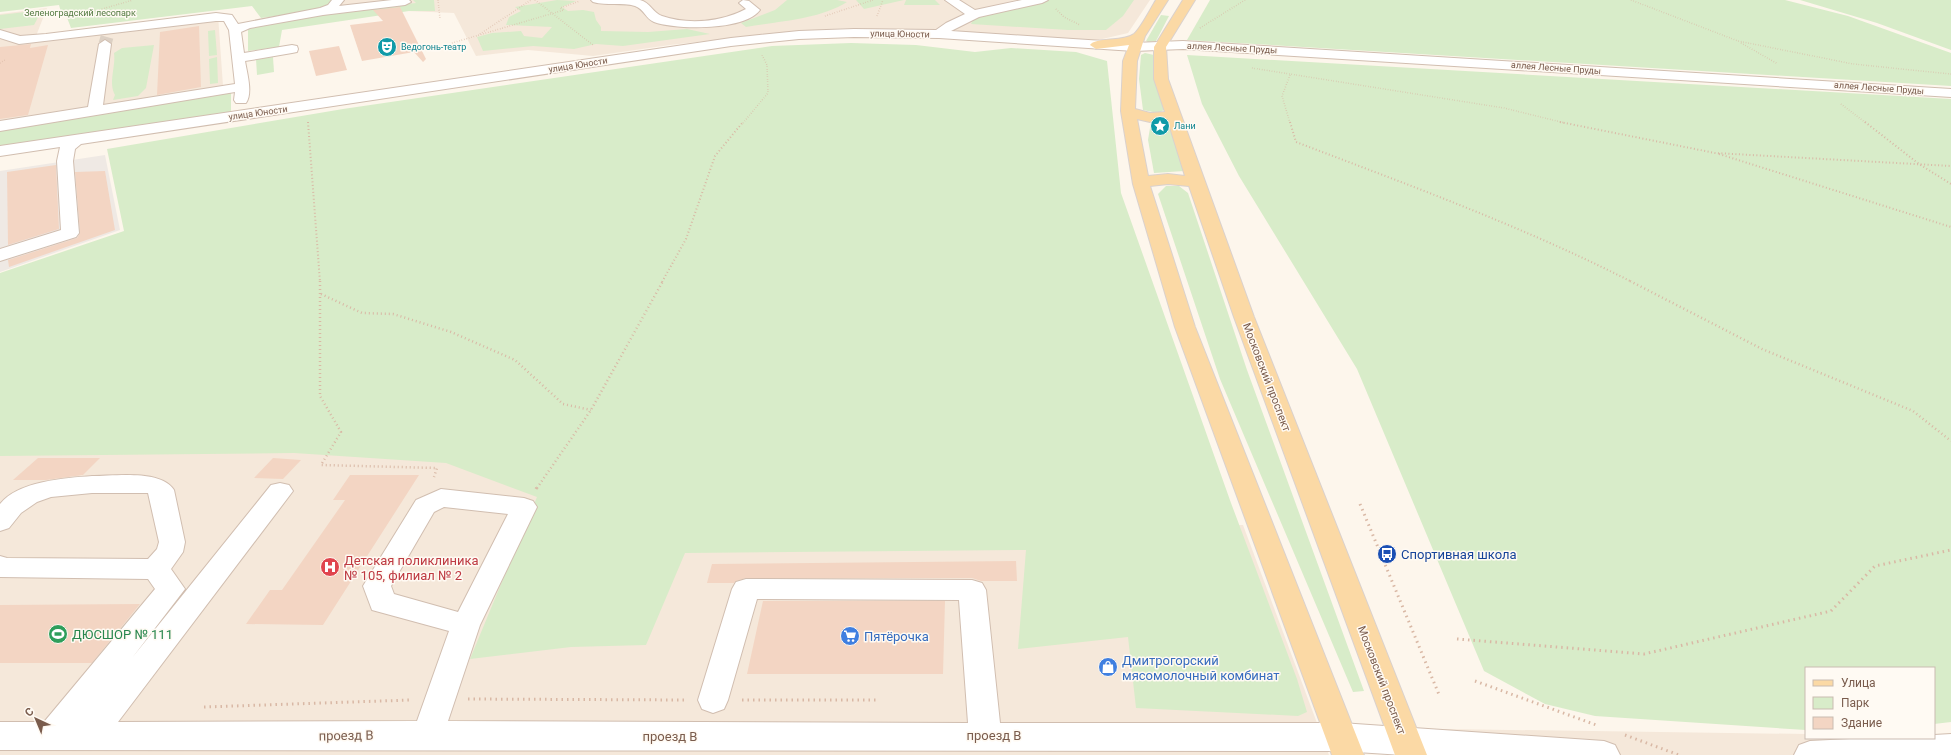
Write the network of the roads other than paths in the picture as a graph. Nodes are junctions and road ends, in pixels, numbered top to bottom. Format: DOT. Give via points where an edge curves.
graph roads {
  1 [pos="338,0"];
  2 [pos="597,0"];
  3 [pos="951,0"];
  4 [pos="1042,0"];
  5 [pos="1162,0"];
  6 [pos="1189,0"];
  7 [pos="405,2"];
  8 [pos="658,2"];
  9 [pos="745,4"];
  10 [pos="646,7"];
  11 [pos="323,11"];
  12 [pos="1155,11"];
  13 [pos="972,13"];
  14 [pos="1180,14"];
  15 [pos="716,23"];
  16 [pos="52,24"];
  17 [pos="37,26"];
  18 [pos="235,30"];
  19 [pos="0,32"];
  20 [pos="939,34"];
  21 [pos="107,37"];
  22 [pos="46,38"];
  23 [pos="731,42"];
  24 [pos="1096,45"];
  25 [pos="1135,47"];
  26 [pos="1160,47"];
  27 [pos="292,49"];
  28 [pos="238,58"];
  29 [pos="242,87"];
  30 [pos="1951,92"];
  31 [pos="95,110"];
  32 [pos="1128,111"];
  33 [pos="240,115"];
  34 [pos="1173,115"];
  35 [pos="0,126"];
  36 [pos="76,140"];
  37 [pos="0,151"];
  38 [pos="1196,183"];
  39 [pos="1141,184"];
  40 [pos="0,255"];
  41 [pos="280,491"];
  42 [pos="0,522"];
  43 [pos="0,566"];
  44 [pos="155,569"];
  45 [pos="466,624"];
  46 [pos="714,700"];
  47 [pos="428,735"];
  48 [pos="985,735"];
  49 [pos="0,736"];
  50 [pos="52,736"];
  51 [pos="88,737"];
  52 [pos="1610,739"];
  53 [pos="1344,746"];
  54 [pos="1408,748"];
  55 [pos="1951,748"];
  56 [pos="1513,752"];
  57 [pos="1810,755"];
  1 -- 11 [label="street" via="332,7"];
  2 -- 10 [label="street" via="638,3"];
  3 -- 13 [label="street"];
  4 -- 13 [label="street"];
  5 -- 12 [label="main road"];
  6 -- 14 [label="main road"];
  7 -- 11 [label="street"];
  8 -- 10 [label="street"];
  9 -- 15 [label="street" via="754,10 745,16"];
  10 -- 15 [label="street" via="656,18 677,23"];
  11 -- 18 [label="street" via="248,25"];
  12 -- 14 [label="main road"];
  12 -- 25 [label="main road"];
  13 -- 20 [label="street"];
  14 -- 26 [label="main road"];
  15 -- 23 [label="street" via="730,34"];
  16 -- 22 [label="street"];
  17 -- 19 [label="street"];
  18 -- 21 [label="street" via="228,18 216,17"];
  18 -- 28 [label="street"];
  19 -- 22 [label="street" via="19,40"];
  20 -- 23 [label="street, улица Юности" via="826,33"];
  20 -- 24 [label="street, улица Юности"];
  21 -- 22 [label="street"];
  21 -- 31 [label="street"];
  23 -- 33 [label="street, улица Юности"];
  24 -- 25 [label="street, улица Юности" via="1121,50"];
  24 -- 25 [label="main road" via="1123,42"];
  25 -- 26 [label="street"];
  25 -- 32 [label="main road"];
  26 -- 30 [label="street, аллея Лесные Пруды" via="1183,45"];
  26 -- 34 [label="main road, Московский проспект" via="1161,79"];
  27 -- 28 [label="street"];
  28 -- 29 [label="street"];
  29 -- 31 [label="street"];
  29 -- 33 [label="street"];
  31 -- 35 [label="street"];
  32 -- 34 [label="main road" via="1150,118"];
  32 -- 39 [label="main road"];
  33 -- 36 [label="street, улица Юности"];
  34 -- 38 [label="main road, Московский проспект"];
  36 -- 37 [label="street, улица Юности"];
  36 -- 40 [label="street" via="68,147 65,161 70,233"];
  38 -- 39 [label="main road" via="1168,178"];
  38 -- 54 [label="main road, Московский проспект" via="1244,317"];
  39 -- 53 [label="main road" via="1185,327"];
  41 -- 51 [label="street"];
  42 -- 44 [label="street" via="5,513 26,498 65,485 153,485 161,490 172,542 170,552"];
  43 -- 44 [label="street"];
  44 -- 50 [label="street" via="171,589"];
  45 -- 45 [label="street" via="524,507 441,498 425,506 377,586 382,602"];
  45 -- 47 [label="street"];
  46 -- 48 [label="street" via="746,589 972,590"];
  47 -- 48 [label="street, проезд B"];
  47 -- 51 [label="street, проезд B"];
  48 -- 53 [label="street, проезд B"];
  49 -- 50 [label="street, проезд B"];
  50 -- 51 [label="street, проезд B"];
  52 -- 56 [label="street, проезд B"];
  53 -- 54 [label="street, проезд B"];
  54 -- 56 [label="street, проезд B"];
  55 -- 57 [label="street"];
}
